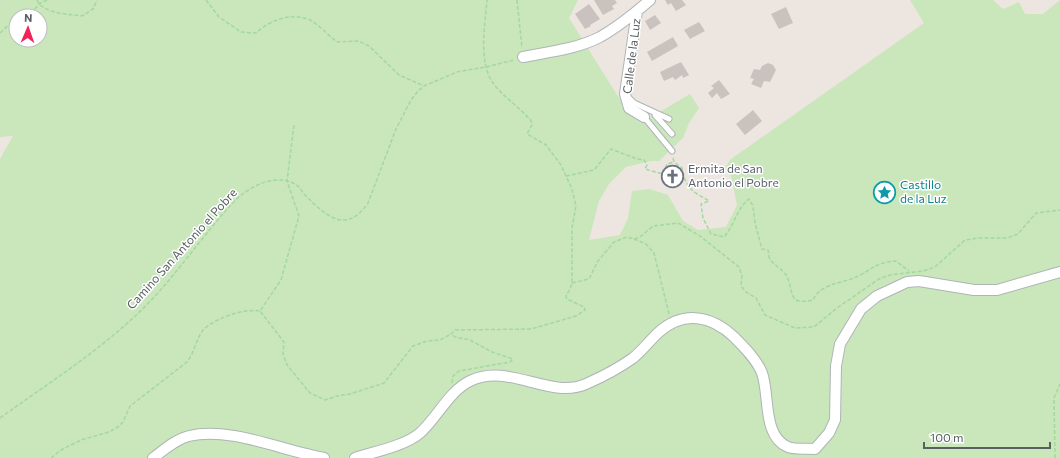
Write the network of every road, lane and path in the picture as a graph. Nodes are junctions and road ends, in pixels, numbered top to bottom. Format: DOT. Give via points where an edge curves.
graph roads {
  1 [pos="37,0"];
  2 [pos="47,0"];
  3 [pos="97,0"];
  4 [pos="206,0"];
  5 [pos="487,0"];
  6 [pos="517,0"];
  7 [pos="650,0"];
  8 [pos="39,4"];
  9 [pos="36,8"];
  10 [pos="637,11"];
  11 [pos="8,26"];
  12 [pos="0,33"];
  13 [pos="523,58"];
  14 [pos="486,68"];
  15 [pos="424,86"];
  16 [pos="625,94"];
  17 [pos="654,113"];
  18 [pos="644,117"];
  19 [pos="669,119"];
  20 [pos="294,125"];
  21 [pos="672,134"];
  22 [pos="672,151"];
  23 [pos="674,162"];
  24 [pos="566,176"];
  25 [pos="287,181"];
  26 [pos="1060,210"];
  27 [pos="634,239"];
  28 [pos="910,271"];
  29 [pos="1060,272"];
  30 [pos="918,281"];
  31 [pos="572,283"];
  32 [pos="260,311"];
  33 [pos="673,323"];
  34 [pos="451,334"];
  35 [pos="1060,384"];
  36 [pos="454,394"];
  37 [pos="0,418"];
  38 [pos="51,458"];
  39 [pos="153,458"];
  40 [pos="324,458"];
  41 [pos="355,458"];
  42 [pos="1055,458"];
  1 -- 8 [label="path"];
  2 -- 8 [label="path"];
  3 -- 8 [label="path" via="93,9 82,16 51,11"];
  4 -- 15 [label="path" via="219,17 241,32 256,33 265,24 285,17 311,20 336,42 358,41 369,46 399,75"];
  5 -- 14 [label="path"];
  6 -- 13 [label="path"];
  7 -- 10 [label="street"];
  8 -- 9 [label="path"];
  10 -- 13 [label="street" via="600,37 567,49"];
  10 -- 16 [label="street, Calle de la Luz"];
  11 -- 12 [label="path"];
  13 -- 14 [label="path"];
  14 -- 15 [label="path" via="457,72"];
  14 -- 24 [label="path" via="493,83 531,121 532,125 527,134 546,145"];
  15 -- 25 [label="path" via="403,114 368,203 362,212 347,220 329,217 299,186"];
  16 -- 17 [label="lane" via="634,103"];
  16 -- 18 [label="street, Calle de la Luz" via="629,108"];
  17 -- 19 [label="lane"];
  17 -- 21 [label="lane"];
  18 -- 22 [label="lane"];
  20 -- 25 [label="path"];
  22 -- 23 [label="path"];
  23 -- 24 [label="path" via="667,164 663,174 645,168 648,165 644,160 611,150 594,170"];
  23 -- 28 [label="path" via="682,168 685,183 709,201 701,204 703,218 711,234 724,237 749,199 753,206 762,249 768,250 769,258 786,275 792,297 796,300 813,300 816,293 822,289 856,277 877,264 896,261"];
  24 -- 31 [label="path" via="576,206 572,228"];
  25 -- 32 [label="path" via="299,216 281,280"];
  25 -- 37 [label="path, Camino San Antonio el Pobre" via="273,180 239,197 156,294 120,331"];
  26 -- 28 [label="path" via="1036,213 1018,234 1007,238 965,240 935,267 923,271"];
  27 -- 28 [label="path" via="653,226 678,223 700,236 739,267 742,276 741,286 756,298 765,315 801,329 814,327 879,279"];
  27 -- 31 [label="path" via="627,237 614,242 598,261 589,279"];
  27 -- 33 [label="path" via="646,244 654,253"];
  28 -- 30 [label="path"];
  29 -- 30 [label="street" via="997,290 974,290"];
  30 -- 33 [label="street" via="907,282 876,296 861,309 840,344 836,366 835,420 829,433 815,449 788,447 775,436 770,424 762,372 725,328 702,318"];
  31 -- 34 [label="path" via="567,299 584,310 576,316 531,329 455,330"];
  32 -- 34 [label="path" via="284,342 283,354 287,365 310,394 325,400 384,383 413,346 427,340 440,340"];
  32 -- 38 [label="path" via="246,310 213,323 202,332 193,355 187,362 130,406 123,422 108,432 81,440 61,450"];
  33 -- 36 [label="street" via="659,332 645,349 633,358 582,385 562,388 505,375 490,376 469,381"];
  34 -- 36 [label="path" via="513,359 510,362 459,371 453,376"];
  35 -- 42 [label="path" via="1054,398"];
  36 -- 41 [label="street" via="420,433 410,439"];
  39 -- 40 [label="street" via="176,441 188,436 210,434 237,437"];
}
